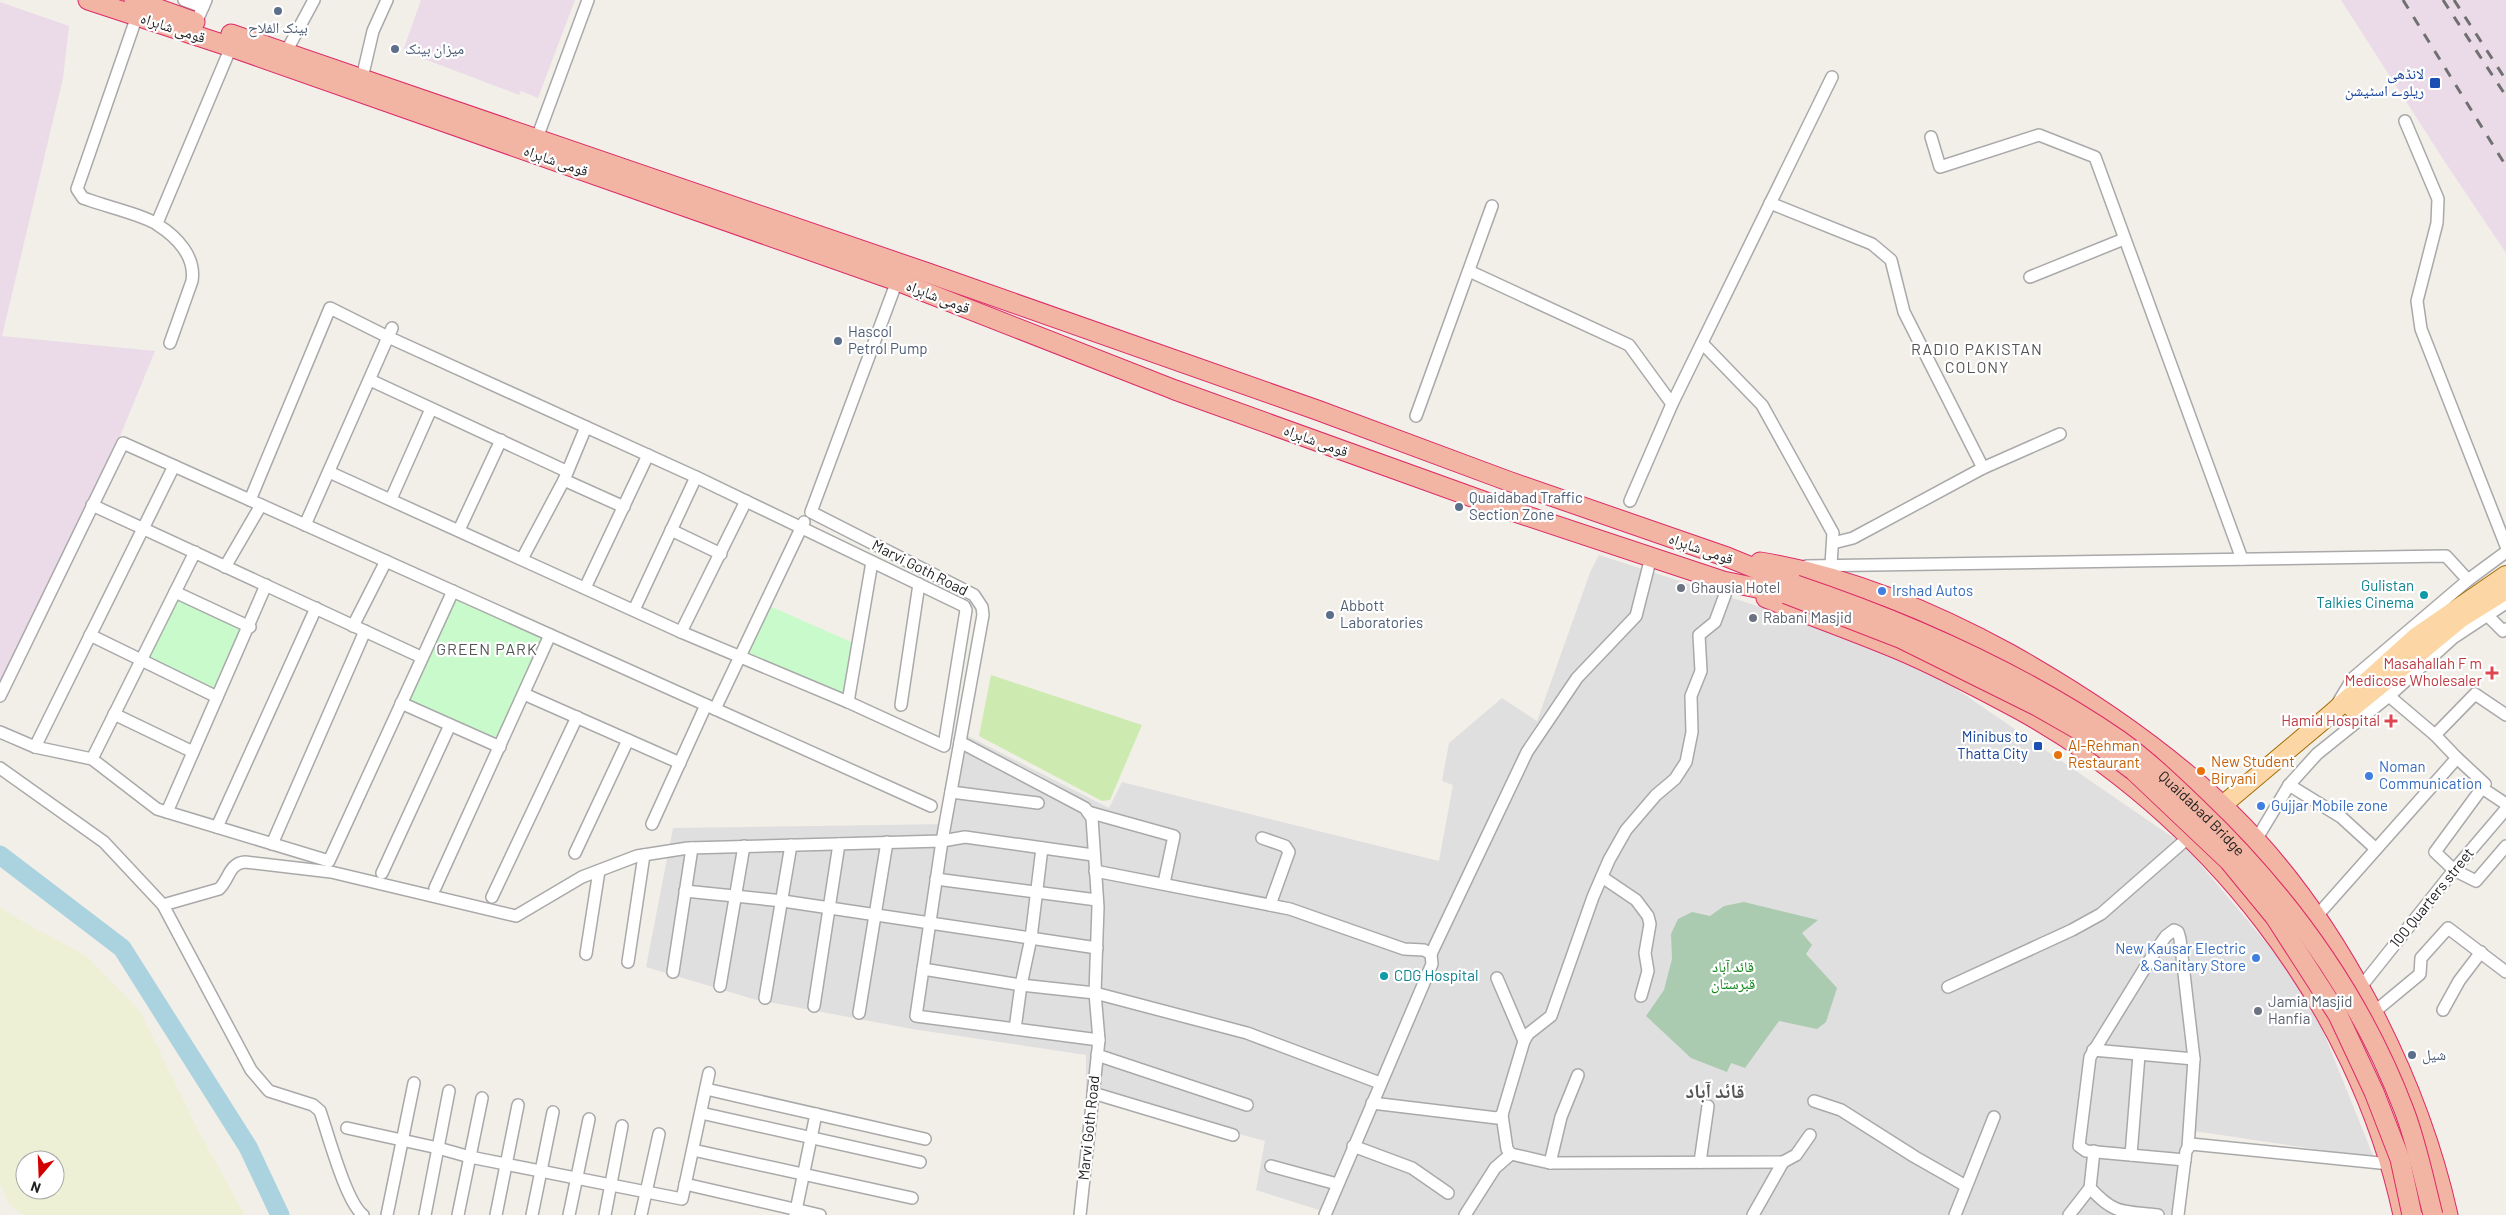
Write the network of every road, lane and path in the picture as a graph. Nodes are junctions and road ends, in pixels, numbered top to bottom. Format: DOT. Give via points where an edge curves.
graph roads {
  1 [pos="88,0"];
  2 [pos="184,0"];
  3 [pos="314,0"];
  4 [pos="387,0"];
  5 [pos="588,0"];
  6 [pos="135,8"];
  7 [pos="202,10"];
  8 [pos="231,47"];
  9 [pos="286,52"];
  10 [pos="1832,77"];
  11 [pos="362,78"];
  12 [pos="2406,121"];
  13 [pos="1931,137"];
  14 [pos="537,138"];
  15 [pos="1770,203"];
  16 [pos="1492,206"];
  17 [pos="157,224"];
  18 [pos="2124,239"];
  19 [pos="1470,271"];
  20 [pos="2030,276"];
  21 [pos="896,281"];
  22 [pos="390,332"];
  23 [pos="170,343"];
  24 [pos="1702,343"];
  25 [pos="370,380"];
  26 [pos="1672,404"];
  27 [pos="431,409"];
  28 [pos="1416,416"];
  29 [pos="586,427"];
  30 [pos="2060,434"];
  31 [pos="501,440"];
  32 [pos="648,455"];
  33 [pos="174,466"];
  34 [pos="1983,468"];
  35 [pos="329,472"];
  36 [pos="565,475"];
  37 [pos="696,477"];
  38 [pos="392,499"];
  39 [pos="250,500"];
  40 [pos="746,501"];
  41 [pos="1630,501"];
  42 [pos="92,505"];
  43 [pos="261,505"];
  44 [pos="624,507"];
  45 [pos="811,512"];
  46 [pos="305,525"];
  47 [pos="800,527"];
  48 [pos="142,528"];
  49 [pos="459,530"];
  50 [pos="671,530"];
  51 [pos="1833,543"];
  52 [pos="2506,546"];
  53 [pos="195,552"];
  54 [pos="2506,552"];
  55 [pos="721,554"];
  56 [pos="1651,557"];
  57 [pos="1727,557"];
  58 [pos="522,559"];
  59 [pos="2242,559"];
  60 [pos="386,561"];
  61 [pos="872,562"];
  62 [pos="226,566"];
  63 [pos="1785,566"];
  64 [pos="1831,566"];
  65 [pos="2506,575"];
  66 [pos="2468,580"];
  67 [pos="1726,582"];
  68 [pos="919,584"];
  69 [pos="266,586"];
  70 [pos="585,588"];
  71 [pos="1791,589"];
  72 [pos="2506,590"];
  73 [pos="453,591"];
  74 [pos="175,592"];
  75 [pos="2506,603"];
  76 [pos="316,608"];
  77 [pos="634,610"];
  78 [pos="2488,616"];
  79 [pos="353,626"];
  80 [pos="250,627"];
  81 [pos="2506,629"];
  82 [pos="365,631"];
  83 [pos="681,632"];
  84 [pos="90,635"];
  85 [pos="550,635"];
  86 [pos="421,657"];
  87 [pos="739,658"];
  88 [pos="142,662"];
  89 [pos="2367,689"];
  90 [pos="524,694"];
  91 [pos="0,696"];
  92 [pos="2389,696"];
  93 [pos="217,697"];
  94 [pos="848,702"];
  95 [pos="401,703"];
  96 [pos="901,705"];
  97 [pos="711,707"];
  98 [pos="2332,713"];
  99 [pos="114,714"];
  100 [pos="2506,714"];
  101 [pos="577,717"];
  102 [pos="450,725"];
  103 [pos="0,732"];
  104 [pos="2435,735"];
  105 [pos="628,740"];
  106 [pos="960,742"];
  107 [pos="35,747"];
  108 [pos="500,747"];
  109 [pos="192,752"];
  110 [pos="2458,758"];
  111 [pos="92,759"];
  112 [pos="680,763"];
  113 [pos="0,768"];
  114 [pos="2289,785"];
  115 [pos="2482,788"];
  116 [pos="951,792"];
  117 [pos="1038,803"];
  118 [pos="2506,804"];
  119 [pos="931,806"];
  120 [pos="2225,808"];
  121 [pos="2506,809"];
  122 [pos="167,812"];
  123 [pos="1088,812"];
  124 [pos="652,824"];
  125 [pos="217,827"];
  126 [pos="1262,838"];
  127 [pos="2192,838"];
  128 [pos="2256,840"];
  129 [pos="942,841"];
  130 [pos="886,842"];
  131 [pos="272,844"];
  132 [pos="839,844"];
  133 [pos="791,845"];
  134 [pos="744,846"];
  135 [pos="2506,846"];
  136 [pos="692,848"];
  137 [pos="1042,848"];
  138 [pos="2376,849"];
  139 [pos="575,853"];
  140 [pos="644,855"];
  141 [pos="1093,855"];
  142 [pos="2454,870"];
  143 [pos="599,871"];
  144 [pos="1095,871"];
  145 [pos="382,873"];
  146 [pos="1602,877"];
  147 [pos="936,879"];
  148 [pos="1164,883"];
  149 [pos="436,888"];
  150 [pos="685,891"];
  151 [pos="1035,891"];
  152 [pos="735,895"];
  153 [pos="492,897"];
  154 [pos="1097,900"];
  155 [pos="783,901"];
  156 [pos="162,905"];
  157 [pos="1270,905"];
  158 [pos="829,910"];
  159 [pos="875,916"];
  160 [pos="2315,918"];
  161 [pos="930,924"];
  162 [pos="1030,938"];
  163 [pos="1097,948"];
  164 [pos="2481,952"];
  165 [pos="586,954"];
  166 [pos="1431,954"];
  167 [pos="628,962"];
  168 [pos="923,969"];
  169 [pos="673,972"];
  170 [pos="2506,972"];
  171 [pos="1497,978"];
  172 [pos="1021,984"];
  173 [pos="720,986"];
  174 [pos="1948,986"];
  175 [pos="2360,988"];
  176 [pos="1096,993"];
  177 [pos="1641,996"];
  178 [pos="765,998"];
  179 [pos="814,1006"];
  180 [pos="2444,1010"];
  181 [pos="860,1013"];
  182 [pos="2373,1013"];
  183 [pos="1015,1029"];
  184 [pos="1099,1040"];
  185 [pos="1524,1041"];
  186 [pos="2093,1050"];
  187 [pos="1097,1055"];
  188 [pos="2139,1055"];
  189 [pos="2194,1059"];
  190 [pos="709,1073"];
  191 [pos="1578,1075"];
  192 [pos="414,1083"];
  193 [pos="1380,1083"];
  194 [pos="706,1089"];
  195 [pos="449,1091"];
  196 [pos="1093,1093"];
  197 [pos="482,1098"];
  198 [pos="1814,1101"];
  199 [pos="1372,1103"];
  200 [pos="518,1105"];
  201 [pos="1247,1105"];
  202 [pos="1708,1106"];
  203 [pos="553,1112"];
  204 [pos="701,1113"];
  205 [pos="816,1114"];
  206 [pos="1502,1115"];
  207 [pos="1994,1117"];
  208 [pos="589,1119"];
  209 [pos="622,1126"];
  210 [pos="347,1128"];
  211 [pos="659,1134"];
  212 [pos="1233,1135"];
  213 [pos="1810,1135"];
  214 [pos="810,1138"];
  215 [pos="925,1139"];
  216 [pos="402,1140"];
  217 [pos="1353,1146"];
  218 [pos="2188,1147"];
  219 [pos="438,1148"];
  220 [pos="693,1150"];
  221 [pos="2094,1151"];
  222 [pos="1511,1154"];
  223 [pos="2131,1155"];
  224 [pos="470,1157"];
  225 [pos="2185,1160"];
  226 [pos="920,1162"];
  227 [pos="1700,1162"];
  228 [pos="1783,1162"];
  229 [pos="1550,1163"];
  230 [pos="506,1164"];
  231 [pos="2390,1164"];
  232 [pos="1271,1166"];
  233 [pos="541,1172"];
  234 [pos="802,1174"];
  235 [pos="577,1179"];
  236 [pos="612,1184"];
  237 [pos="685,1184"];
  238 [pos="1337,1184"];
  239 [pos="1966,1186"];
  240 [pos="2090,1188"];
  241 [pos="646,1192"];
  242 [pos="1448,1193"];
  243 [pos="912,1198"];
  244 [pos="795,1212"];
  245 [pos="363,1215"];
  246 [pos="387,1215"];
  247 [pos="425,1215"];
  248 [pos="458,1215"];
  249 [pos="496,1215"];
  250 [pos="532,1215"];
  251 [pos="569,1215"];
  252 [pos="605,1215"];
  253 [pos="642,1215"];
  254 [pos="820,1215"];
  255 [pos="1080,1215"];
  256 [pos="1325,1215"];
  257 [pos="1465,1215"];
  258 [pos="1753,1215"];
  259 [pos="1955,1215"];
  260 [pos="2069,1215"];
  261 [pos="2158,1215"];
  262 [pos="2178,1215"];
  263 [pos="2403,1215"];
  264 [pos="2412,1215"];
  265 [pos="2433,1215"];
  266 [pos="2448,1215"];
  1 -- 6 [label="highway, قومی شاہراہ"];
  2 -- 7 [label="street"];
  3 -- 9 [label="street"];
  4 -- 11 [label="street" via="373,30"];
  5 -- 14 [label="street"];
  6 -- 7 [label="highway, قومی شاہراہ"];
  6 -- 8 [label="highway, قومی شاہراہ"];
  6 -- 17 [label="street" via="77,189 83,198"];
  7 -- 9 [label="highway, قومی شاہراہ"];
  8 -- 17 [label="street"];
  8 -- 21 [label="highway, قومی شاہراہ"];
  9 -- 11 [label="highway, قومی شاہراہ"];
  10 -- 15 [label="street"];
  11 -- 14 [label="highway, قومی شاہراہ"];
  12 -- 52 [label="street" via="2438,199 2437,223 2417,301 2421,329"];
  13 -- 18 [label="street" via="1940,167 2039,136 2095,157"];
  14 -- 57 [label="highway, قومی شاہراہ"];
  15 -- 24 [label="street"];
  15 -- 34 [label="street" via="1872,244 1891,260 1904,312"];
  16 -- 19 [label="street"];
  17 -- 23 [label="street" via="188,255 194,270"];
  18 -- 20 [label="street"];
  18 -- 59 [label="street"];
  19 -- 26 [label="street" via="1629,345"];
  19 -- 28 [label="street"];
  21 -- 45 [label="street"];
  21 -- 56 [label="highway, قومی شاہراہ" via="1175,390"];
  22 -- 25 [label="street"];
  22 -- 29 [label="street"];
  22 -- 39 [label="street" via="330,308"];
  24 -- 26 [label="street"];
  24 -- 51 [label="street" via="1762,406 1833,533"];
  25 -- 27 [label="street"];
  25 -- 35 [label="street"];
  26 -- 41 [label="street"];
  27 -- 31 [label="street"];
  27 -- 38 [label="street"];
  29 -- 32 [label="street"];
  29 -- 36 [label="street"];
  30 -- 34 [label="street"];
  31 -- 36 [label="street"];
  31 -- 49 [label="street"];
  32 -- 37 [label="street"];
  32 -- 44 [label="street"];
  33 -- 39 [label="street"];
  33 -- 42 [label="street" via="124,443"];
  33 -- 48 [label="street"];
  34 -- 51 [label="street" via="1853,538"];
  35 -- 38 [label="street"];
  35 -- 46 [label="street"];
  36 -- 44 [label="street"];
  36 -- 58 [label="street"];
  37 -- 40 [label="street"];
  37 -- 50 [label="street"];
  38 -- 49 [label="street"];
  39 -- 43 [label="street"];
  40 -- 47 [label="street"];
  40 -- 55 [label="street"];
  42 -- 48 [label="street"];
  42 -- 91 [label="street"];
  43 -- 46 [label="street"];
  43 -- 62 [label="street"];
  44 -- 70 [label="street"];
  45 -- 47 [label="street"];
  45 -- 106 [label="street, Marvi Goth Road" via="979,600 983,615"];
  46 -- 60 [label="street"];
  47 -- 61 [label="street"];
  47 -- 87 [label="street"];
  48 -- 53 [label="street"];
  48 -- 84 [label="street"];
  49 -- 58 [label="street"];
  50 -- 55 [label="street"];
  50 -- 77 [label="street"];
  51 -- 64 [label="street"];
  53 -- 62 [label="street"];
  53 -- 74 [label="street"];
  54 -- 66 [label="street"];
  55 -- 83 [label="street"];
  56 -- 67 [label="highway, قومی شاہراہ"];
  56 -- 166 [label="street" via="1636,616 1577,678 1526,752"];
  57 -- 63 [label="highway"];
  57 -- 71 [label="highway, قومی شاہراہ"];
  58 -- 70 [label="street"];
  59 -- 64 [label="street"];
  59 -- 66 [label="street" via="2446,556"];
  60 -- 73 [label="street"];
  60 -- 79 [label="street"];
  61 -- 68 [label="street"];
  61 -- 94 [label="street"];
  62 -- 69 [label="street"];
  63 -- 64 [label="street"];
  63 -- 120 [label="highway" via="1895,601 1980,638 2055,679 2140,736"];
  65 -- 89 [label="main road" via="2416,637"];
  66 -- 98 [label="street" via="2353,678"];
  67 -- 71 [label="highway, قومی شاہراہ"];
  67 -- 127 [label="highway" via="1898,649 2020,710 2118,774"];
  67 -- 146 [label="street" via="1715,622 1699,634 1701,671 1691,696 1692,732 1686,762 1675,779 1656,795 1626,830"];
  68 -- 94 [label="street" via="964,606 966,610 944,746"];
  68 -- 96 [label="street"];
  69 -- 76 [label="street"];
  69 -- 80 [label="street"];
  70 -- 77 [label="street"];
  71 -- 264 [label="highway, Quaidabad Bridge, bridge" via="1902,639 2079,730 2134,771 2229,860 2275,917 2338,1015 2374,1092 2400,1159"];
  71 -- 265 [label="highway, Quaidabad Bridge, bridge" via="1905,624 1981,660 2073,710 2121,741 2160,772 2221,831 2290,907 2339,976 2374,1041 2405,1111"];
  72 -- 89 [label="main road" via="2460,619"];
  73 -- 85 [label="street"];
  73 -- 86 [label="street"];
  74 -- 80 [label="street"];
  74 -- 88 [label="street"];
  75 -- 78 [label="street"];
  76 -- 79 [label="street"];
  76 -- 125 [label="street"];
  77 -- 83 [label="street"];
  78 -- 81 [label="street" via="2503,631"];
  78 -- 92 [label="street" via="2453,638"];
  79 -- 82 [label="street"];
  80 -- 93 [label="street"];
  82 -- 86 [label="street"];
  82 -- 131 [label="street"];
  83 -- 87 [label="street"];
  84 -- 88 [label="street"];
  84 -- 107 [label="street"];
  85 -- 90 [label="street"];
  85 -- 97 [label="street"];
  86 -- 95 [label="street"];
  87 -- 94 [label="street"];
  87 -- 97 [label="street"];
  88 -- 93 [label="street"];
  88 -- 99 [label="street"];
  89 -- 98 [label="main road"];
  89 -- 120 [label="main road" via="2337,720"];
  90 -- 101 [label="street"];
  90 -- 108 [label="street"];
  92 -- 104 [label="street"];
  92 -- 114 [label="street" via="2317,754"];
  93 -- 109 [label="street"];
  95 -- 102 [label="street"];
  95 -- 131 [label="street" via="329,861"];
  97 -- 112 [label="street"];
  97 -- 119 [label="street"];
  98 -- 120 [label="main road"];
  99 -- 109 [label="street"];
  99 -- 111 [label="street"];
  100 -- 104 [label="street" via="2475,694"];
  101 -- 105 [label="street"];
  101 -- 153 [label="street"];
  102 -- 108 [label="street"];
  102 -- 145 [label="street"];
  103 -- 107 [label="street"];
  104 -- 110 [label="street"];
  105 -- 112 [label="street"];
  105 -- 139 [label="street"];
  106 -- 116 [label="street, Marvi Goth Road"];
  106 -- 123 [label="street"];
  107 -- 111 [label="street"];
  108 -- 149 [label="street"];
  109 -- 122 [label="street"];
  110 -- 115 [label="street" via="2485,784"];
  110 -- 138 [label="street"];
  111 -- 122 [label="street" via="157,808"];
  112 -- 124 [label="street"];
  113 -- 156 [label="street" via="104,842"];
  114 -- 128 [label="street"];
  114 -- 138 [label="street" via="2341,817"];
  115 -- 118 [label="street"];
  115 -- 142 [label="street" via="2435,852"];
  116 -- 117 [label="street"];
  116 -- 129 [label="street, Marvi Goth Road"];
  120 -- 127 [label="main road"];
  120 -- 128 [label="highway"];
  121 -- 142 [label="street, 100 Quarters street"];
  122 -- 125 [label="street"];
  123 -- 141 [label="street, Marvi Goth Road" via="1092,818"];
  123 -- 148 [label="street" via="1174,836"];
  125 -- 131 [label="street"];
  126 -- 157 [label="street" via="1285,846 1289,852"];
  127 -- 174 [label="street" via="2101,914"];
  127 -- 231 [label="highway" via="2260,916 2316,1000 2358,1079"];
  128 -- 160 [label="highway"];
  129 -- 130 [label="street"];
  129 -- 137 [label="street" via="965,837"];
  129 -- 147 [label="street, Marvi Goth Road"];
  130 -- 132 [label="street"];
  130 -- 159 [label="street"];
  132 -- 133 [label="street"];
  132 -- 158 [label="street"];
  133 -- 134 [label="street"];
  133 -- 155 [label="street"];
  134 -- 136 [label="street"];
  134 -- 152 [label="street"];
  135 -- 142 [label="street" via="2476,881"];
  136 -- 140 [label="street"];
  136 -- 150 [label="street"];
  137 -- 141 [label="street"];
  137 -- 151 [label="street"];
  138 -- 160 [label="street"];
  140 -- 143 [label="street"];
  140 -- 167 [label="street"];
  141 -- 144 [label="street, Marvi Goth Road"];
  142 -- 175 [label="street, 100 Quarters street"];
  143 -- 156 [label="street" via="582,877 516,916 331,872 245,862 238,862 232,867 219,889"];
  143 -- 165 [label="street"];
  144 -- 148 [label="street"];
  144 -- 154 [label="street, Marvi Goth Road"];
  146 -- 177 [label="street" via="1636,900 1648,916 1650,924 1645,953 1648,971"];
  146 -- 185 [label="street" via="1551,1016"];
  147 -- 151 [label="street"];
  147 -- 161 [label="street, Marvi Goth Road"];
  148 -- 157 [label="street"];
  150 -- 152 [label="street"];
  150 -- 169 [label="street"];
  151 -- 154 [label="street"];
  151 -- 162 [label="street"];
  152 -- 155 [label="street"];
  152 -- 173 [label="street"];
  154 -- 163 [label="street, Marvi Goth Road"];
  155 -- 158 [label="street"];
  155 -- 178 [label="street"];
  156 -- 245 [label="street" via="251,1070 269,1091 313,1105 320,1111 348,1192 356,1210"];
  157 -- 166 [label="street" via="1404,949 1424,950"];
  158 -- 159 [label="street"];
  158 -- 179 [label="street"];
  159 -- 161 [label="street"];
  159 -- 181 [label="street"];
  160 -- 175 [label="highway"];
  161 -- 162 [label="street"];
  161 -- 168 [label="street, Marvi Goth Road"];
  162 -- 163 [label="street"];
  162 -- 172 [label="street"];
  163 -- 176 [label="street, Marvi Goth Road"];
  164 -- 170 [label="street"];
  164 -- 180 [label="street" via="2459,981"];
  164 -- 182 [label="street" via="2448,928 2421,958 2420,974"];
  166 -- 193 [label="street" via="1432,964"];
  168 -- 172 [label="street"];
  168 -- 183 [label="street, Marvi Goth Road" via="916,1016"];
  171 -- 185 [label="street"];
  172 -- 176 [label="street"];
  172 -- 183 [label="street"];
  175 -- 182 [label="highway"];
  176 -- 184 [label="street, Marvi Goth Road"];
  176 -- 193 [label="street" via="1247,1033"];
  182 -- 266 [label="highway" via="2416,1110"];
  183 -- 184 [label="street"];
  184 -- 187 [label="street, Marvi Goth Road"];
  185 -- 206 [label="street"];
  186 -- 188 [label="street"];
  186 -- 189 [label="street" via="2156,950 2174,930 2180,939"];
  186 -- 221 [label="street" via="2088,1063 2079,1146 2083,1150"];
  187 -- 196 [label="street, Marvi Goth Road"];
  187 -- 201 [label="street"];
  188 -- 189 [label="street"];
  188 -- 223 [label="street"];
  189 -- 218 [label="street"];
  190 -- 194 [label="street"];
  191 -- 229 [label="street" via="1562,1117"];
  192 -- 216 [label="street"];
  193 -- 199 [label="street"];
  194 -- 204 [label="street"];
  194 -- 205 [label="street"];
  195 -- 219 [label="street"];
  196 -- 212 [label="street"];
  196 -- 255 [label="street, Marvi Goth Road"];
  197 -- 224 [label="street"];
  198 -- 239 [label="street" via="1842,1110"];
  199 -- 206 [label="street" via="1497,1118"];
  199 -- 217 [label="street"];
  200 -- 230 [label="street"];
  202 -- 227 [label="street"];
  203 -- 233 [label="street"];
  204 -- 214 [label="street"];
  204 -- 220 [label="street"];
  205 -- 214 [label="street"];
  205 -- 215 [label="street"];
  206 -- 222 [label="street"];
  207 -- 239 [label="street"];
  208 -- 235 [label="street"];
  209 -- 236 [label="street"];
  210 -- 216 [label="street"];
  211 -- 241 [label="street"];
  213 -- 228 [label="street" via="1796,1155"];
  214 -- 226 [label="street"];
  214 -- 234 [label="street"];
  216 -- 219 [label="street"];
  216 -- 246 [label="street"];
  217 -- 238 [label="street"];
  217 -- 242 [label="street" via="1412,1168"];
  218 -- 225 [label="street"];
  218 -- 231 [label="street" via="2197,1144"];
  219 -- 224 [label="street"];
  219 -- 247 [label="street"];
  220 -- 234 [label="street"];
  220 -- 237 [label="street"];
  221 -- 223 [label="street"];
  221 -- 240 [label="street"];
  222 -- 229 [label="street"];
  222 -- 257 [label="street" via="1495,1168"];
  223 -- 225 [label="street"];
  224 -- 230 [label="street"];
  224 -- 248 [label="street"];
  225 -- 262 [label="street"];
  227 -- 228 [label="street"];
  227 -- 229 [label="street"];
  228 -- 258 [label="street"];
  230 -- 233 [label="street"];
  230 -- 249 [label="street"];
  231 -- 263 [label="highway"];
  232 -- 238 [label="street"];
  233 -- 235 [label="street"];
  233 -- 250 [label="street"];
  234 -- 243 [label="street"];
  234 -- 244 [label="street"];
  235 -- 236 [label="street"];
  235 -- 251 [label="street"];
  236 -- 241 [label="street"];
  236 -- 252 [label="street"];
  237 -- 241 [label="street" via="682,1200"];
  237 -- 244 [label="street"];
  238 -- 256 [label="street"];
  239 -- 259 [label="street"];
  240 -- 260 [label="street"];
  240 -- 261 [label="street" via="2114,1210"];
  241 -- 253 [label="street"];
  244 -- 254 [label="street"];
}
